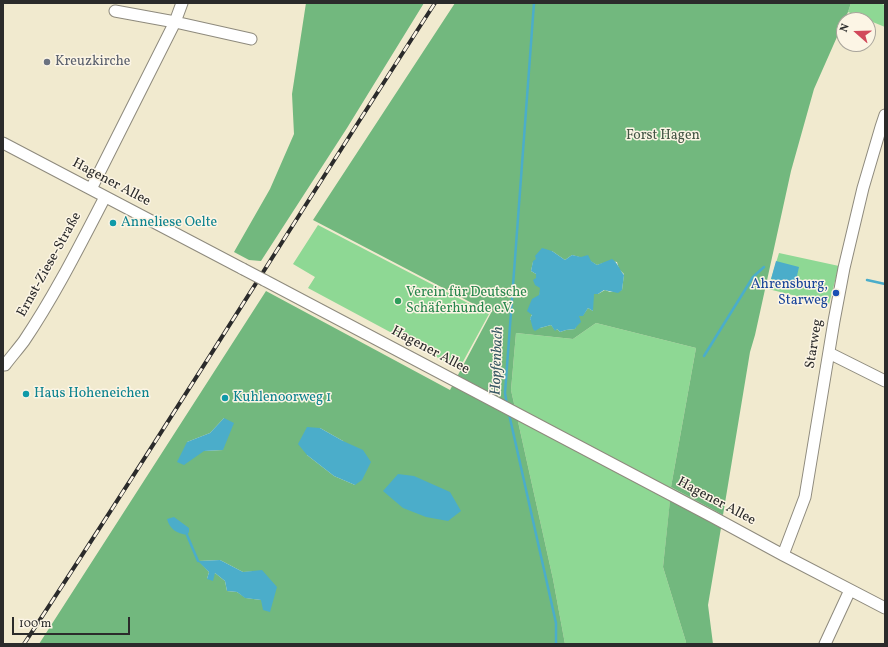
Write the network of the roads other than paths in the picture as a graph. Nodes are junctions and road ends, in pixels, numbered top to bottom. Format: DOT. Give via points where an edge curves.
graph roads {
  1 [pos="182,3"];
  2 [pos="115,11"];
  3 [pos="175,22"];
  4 [pos="251,39"];
  5 [pos="885,115"];
  6 [pos="883,128"];
  7 [pos="3,143"];
  8 [pos="91,189"];
  9 [pos="105,197"];
  10 [pos="829,353"];
  11 [pos="3,365"];
  12 [pos="885,381"];
  13 [pos="783,555"];
  14 [pos="850,590"];
  15 [pos="885,608"];
  16 [pos="825,644"];
  1 -- 3 [label="street"];
  2 -- 3 [label="street"];
  3 -- 4 [label="street"];
  3 -- 8 [label="street"];
  5 -- 6 [label="street, Starweg"];
  6 -- 10 [label="street, Starweg" via="863,188 844,268"];
  7 -- 8 [label="street, Hagener Allee"];
  8 -- 9 [label="street, Hagener Allee"];
  9 -- 11 [label="street, Ernst-Ziese-Straße" via="46,306 23,342"];
  9 -- 13 [label="street, Hagener Allee, bridge"];
  10 -- 12 [label="street"];
  10 -- 13 [label="street, Starweg" via="805,497"];
  13 -- 14 [label="street, Hagener Allee"];
  14 -- 15 [label="street, Hagener Allee"];
  14 -- 16 [label="street"];
}
